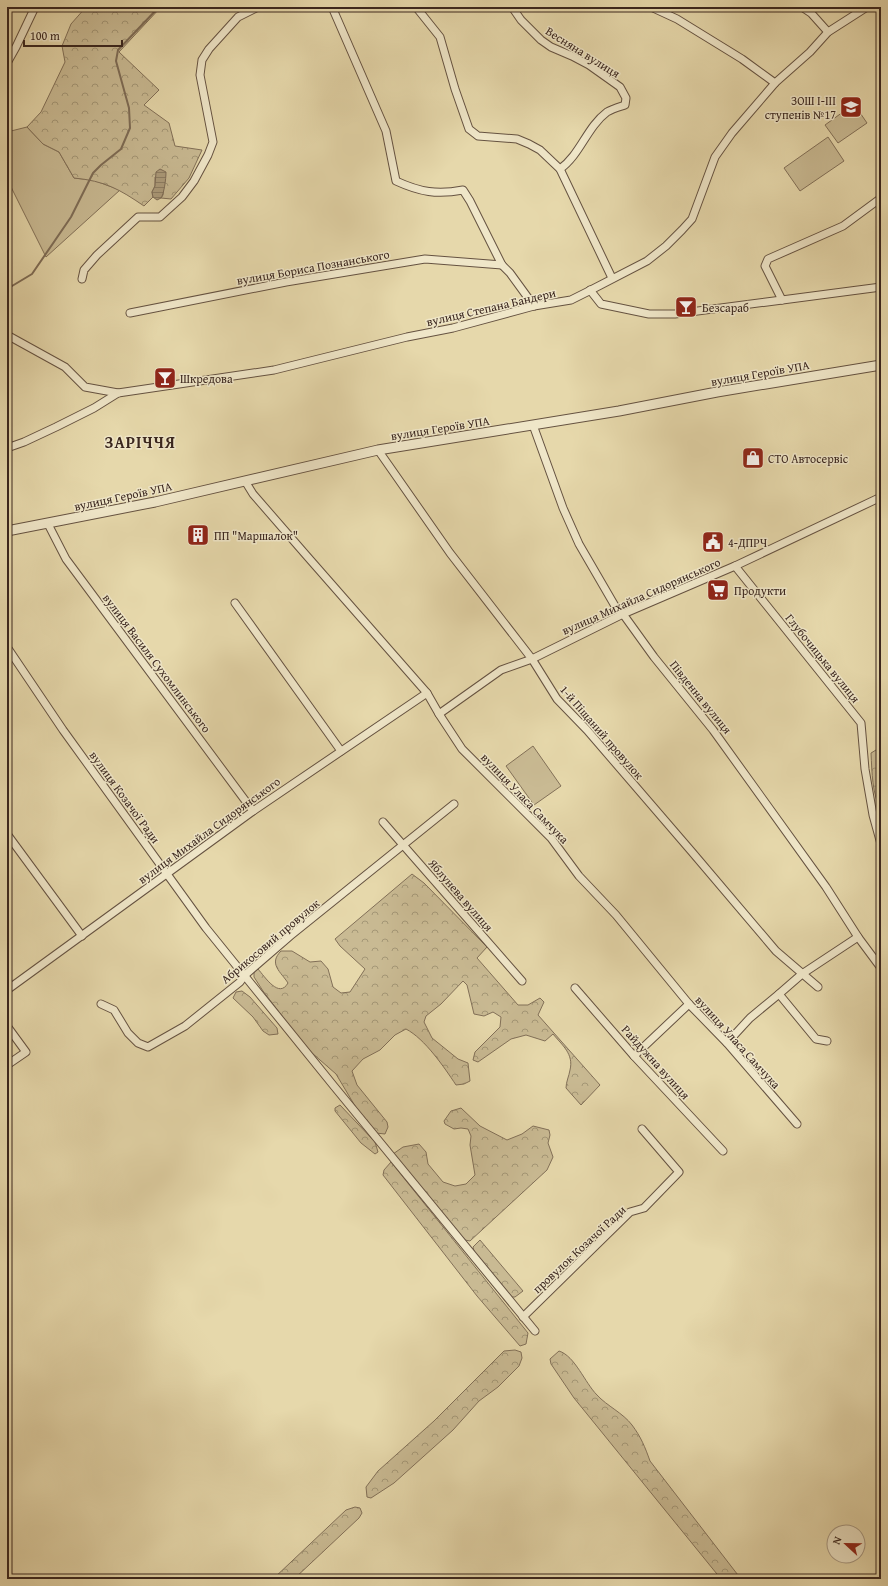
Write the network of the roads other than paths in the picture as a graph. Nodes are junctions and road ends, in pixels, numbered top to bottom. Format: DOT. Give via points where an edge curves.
graph roads {
  1 [pos="35,7"];
  2 [pos="258,7"];
  3 [pos="332,7"];
  4 [pos="416,7"];
  5 [pos="512,7"];
  6 [pos="651,7"];
  7 [pos="802,7"];
  8 [pos="867,7"];
  9 [pos="828,32"];
  10 [pos="7,63"];
  11 [pos="775,83"];
  12 [pos="560,169"];
  13 [pos="881,198"];
  14 [pos="502,265"];
  15 [pos="612,278"];
  16 [pos="82,279"];
  17 [pos="881,287"];
  18 [pos="590,290"];
  19 [pos="782,300"];
  20 [pos="534,306"];
  21 [pos="130,313"];
  22 [pos="7,335"];
  23 [pos="881,365"];
  24 [pos="118,393"];
  25 [pos="533,425"];
  26 [pos="7,448"];
  27 [pos="378,450"];
  28 [pos="245,481"];
  29 [pos="881,497"];
  30 [pos="48,524"];
  31 [pos="7,531"];
  32 [pos="735,566"];
  33 [pos="235,603"];
  34 [pos="623,614"];
  35 [pos="7,648"];
  36 [pos="532,659"];
  37 [pos="427,693"];
  38 [pos="439,714"];
  39 [pos="341,751"];
  40 [pos="454,804"];
  41 [pos="254,811"];
  42 [pos="383,822"];
  43 [pos="7,834"];
  44 [pos="881,844"];
  45 [pos="403,846"];
  46 [pos="167,874"];
  47 [pos="82,936"];
  48 [pos="858,937"];
  49 [pos="881,968"];
  50 [pos="802,974"];
  51 [pos="246,975"];
  52 [pos="522,981"];
  53 [pos="818,987"];
  54 [pos="575,988"];
  55 [pos="7,990"];
  56 [pos="779,994"];
  57 [pos="101,1004"];
  58 [pos="689,1004"];
  59 [pos="7,1026"];
  60 [pos="827,1042"];
  61 [pos="727,1043"];
  62 [pos="634,1056"];
  63 [pos="7,1065"];
  64 [pos="797,1124"];
  65 [pos="642,1130"];
  66 [pos="723,1151"];
  67 [pos="523,1317"];
  68 [pos="535,1330"];
  1 -- 10 [label="street"];
  2 -- 16 [label="street" via="238,17 202,60 200,75 213,142 194,180 182,197 160,217 138,217 97,255 84,270"];
  3 -- 14 [label="street" via="386,131 396,181 416,190 463,190"];
  4 -- 12 [label="street" via="440,37 469,129 478,136 517,139 529,144 540,150"];
  5 -- 12 [label="street, Весняна вулиця" via="541,40 589,65 620,87 626,98 625,105 608,112 596,123 568,164"];
  6 -- 11 [label="street" via="677,19 742,59"];
  7 -- 9 [label="street"];
  8 -- 9 [label="street, вулиця Степана Бандери"];
  9 -- 11 [label="street, вулиця Степана Бандери"];
  11 -- 15 [label="street, вулиця Степана Бандери" via="732,133 716,157 692,219 647,262"];
  12 -- 15 [label="street"];
  13 -- 19 [label="street" via="843,226 768,259 765,266"];
  14 -- 20 [label="street"];
  14 -- 21 [label="street, вулиця Бориса Познанського" via="425,259 286,282"];
  15 -- 18 [label="street, вулиця Степана Бандери"];
  17 -- 19 [label="street"];
  18 -- 19 [label="street" via="601,304 649,314 675,314"];
  18 -- 20 [label="street, вулиця Степана Бандери" via="571,300"];
  20 -- 24 [label="street, вулиця Степана Бандери" via="453,328 274,370"];
  22 -- 24 [label="street" via="65,367 85,387"];
  23 -- 25 [label="street, вулиця Героїв УПА"];
  24 -- 26 [label="street, вулиця Степана Бандери" via="56,427"];
  25 -- 27 [label="street, вулиця Героїв УПА"];
  25 -- 34 [label="street, Південна вулиця" via="563,508 580,544 615,606"];
  27 -- 28 [label="street, вулиця Героїв УПА"];
  27 -- 36 [label="street, 1-й Піщаний провулок" via="450,553"];
  28 -- 30 [label="street, вулиця Героїв УПА"];
  28 -- 37 [label="street, вулиця Уласа Самчука"];
  29 -- 32 [label="street, вулиця Михайла Сидорянського"];
  30 -- 31 [label="street, вулиця Героїв УПА"];
  30 -- 41 [label="street, вулиця Василя Сухомлинського" via="66,559"];
  32 -- 34 [label="street, вулиця Михайла Сидорянського"];
  32 -- 44 [label="street, Глубочицька вулиця" via="861,723 865,769"];
  33 -- 39 [label="street"];
  34 -- 36 [label="street, вулиця Михайла Сидорянського"];
  34 -- 48 [label="street, Південна вулиця" via="654,657 714,730 826,887"];
  35 -- 46 [label="street, вулиця Козачої Ради"];
  36 -- 38 [label="street, вулиця Михайла Сидорянського" via="500,670"];
  36 -- 50 [label="street, 1-й Піщаний провулок" via="557,699 587,730 776,951"];
  37 -- 38 [label="street, вулиця Уласа Самчука"];
  37 -- 39 [label="street, вулиця Михайла Сидорянського"];
  38 -- 58 [label="street, вулиця Уласа Самчука" via="462,749 551,838 579,876 616,915"];
  39 -- 41 [label="street, вулиця Михайла Сидорянського"];
  40 -- 45 [label="street, Абрикосовий провулок"];
  41 -- 46 [label="street, вулиця Михайла Сидорянського"];
  42 -- 45 [label="street, Яблунева вулиця"];
  43 -- 47 [label="street"];
  45 -- 51 [label="street, Абрикосовий провулок" via="290,936"];
  45 -- 52 [label="street, Яблунева вулиця"];
  46 -- 47 [label="street, вулиця Михайла Сидорянського"];
  46 -- 51 [label="street, вулиця Козачої Ради" via="206,928"];
  47 -- 55 [label="street, вулиця Михайла Сидорянського"];
  48 -- 49 [label="street, Південна вулиця"];
  48 -- 50 [label="street"];
  50 -- 53 [label="street, 1-й Піщаний провулок"];
  50 -- 56 [label="street"];
  51 -- 57 [label="street, Абрикосовий провулок" via="185,1026 148,1047 138,1043 128,1033 114,1010"];
  51 -- 67 [label="street, вулиця Козачої Ради"];
  54 -- 62 [label="street, Райдужна вулиця"];
  56 -- 60 [label="street" via="816,1039"];
  56 -- 61 [label="street" via="750,1018"];
  58 -- 61 [label="street, вулиця Уласа Самчука"];
  58 -- 62 [label="street"];
  59 -- 63 [label="street" via="26,1052"];
  61 -- 64 [label="street, вулиця Уласа Самчука"];
  62 -- 66 [label="street, Райдужна вулиця"];
  65 -- 67 [label="street, провулок Козачої Ради" via="679,1172 644,1208 630,1212"];
  67 -- 68 [label="street, вулиця Козачої Ради"];
}
